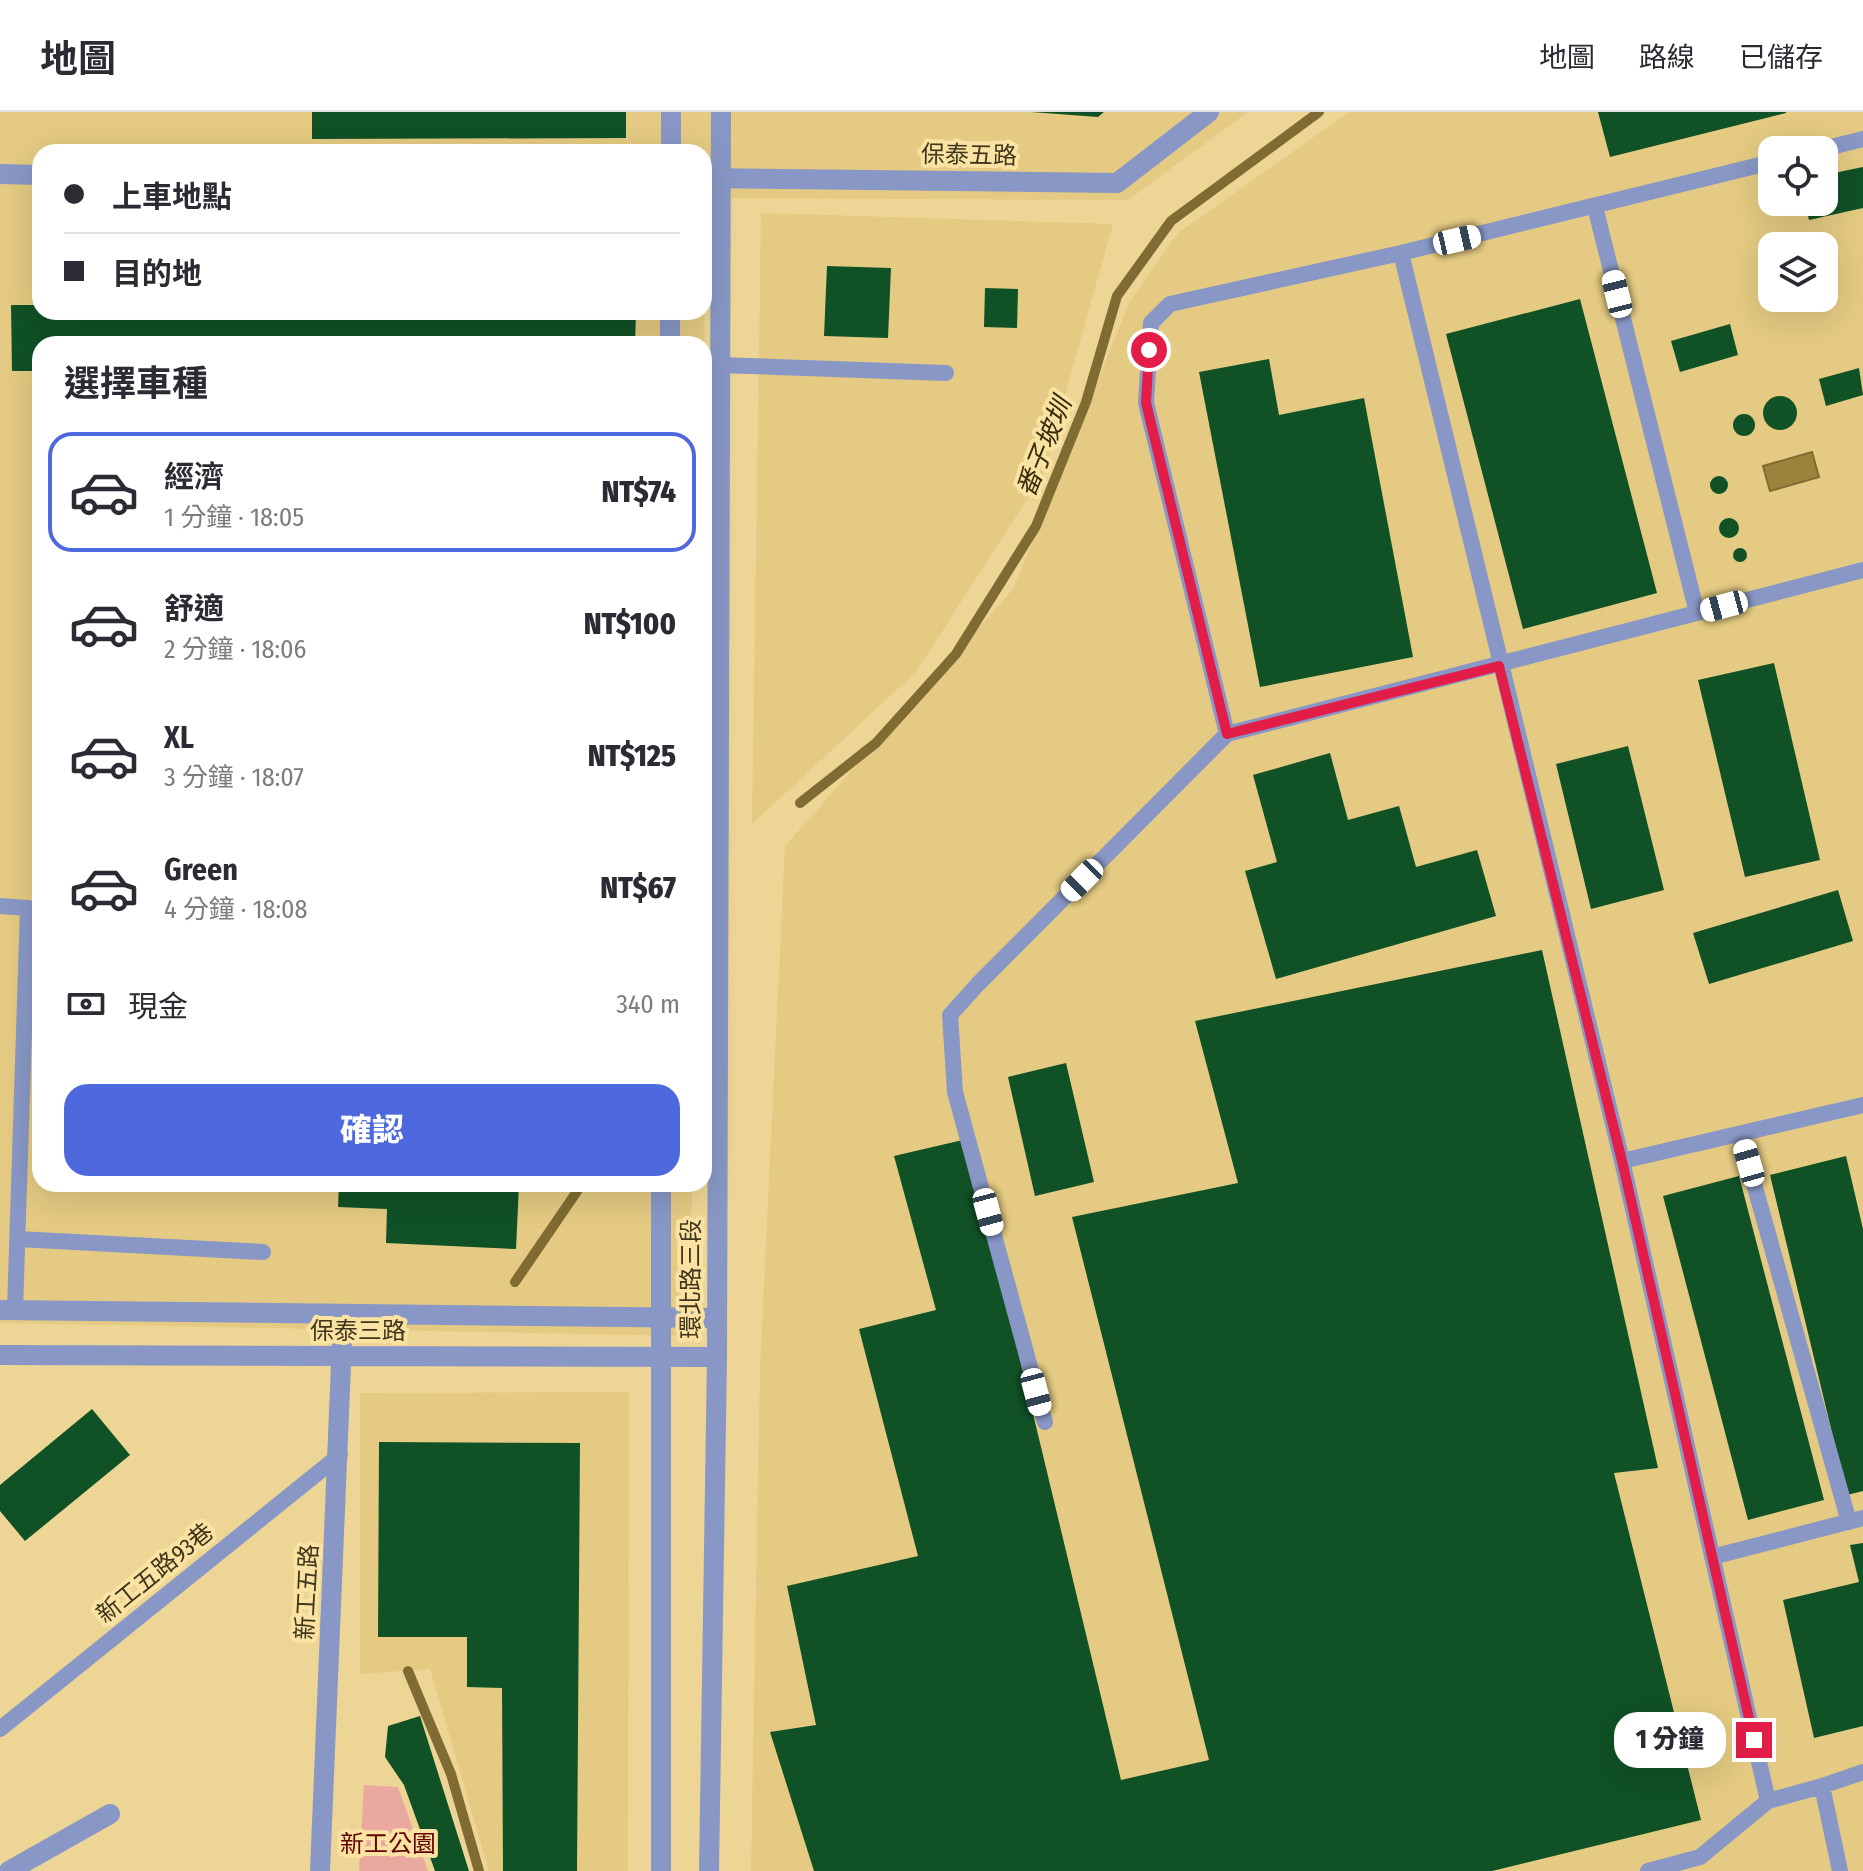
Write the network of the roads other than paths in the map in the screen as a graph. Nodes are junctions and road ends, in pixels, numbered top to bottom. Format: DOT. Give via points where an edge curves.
graph roads {
  1 [pos="671,112"];
  2 [pos="721,112"];
  3 [pos="1209,112"];
  4 [pos="1863,139"];
  5 [pos="671,144"];
  6 [pos="1838,145"];
  7 [pos="1758,166"];
  8 [pos="0,174"];
  9 [pos="32,175"];
  10 [pos="712,178"];
  11 [pos="1595,207"];
  12 [pos="1401,253"];
  13 [pos="720,365"];
  14 [pos="946,373"];
  15 [pos="1863,570"];
  16 [pos="1697,613"];
  17 [pos="1499,666"];
  18 [pos="1227,734"];
  19 [pos="0,906"];
  20 [pos="1863,1105"];
  21 [pos="1740,1134"];
  22 [pos="1622,1161"];
  23 [pos="661,1192"];
  24 [pos="18,1239"];
  25 [pos="263,1252"];
  26 [pos="8,1310"];
  27 [pos="343,1316"];
  28 [pos="716,1318"];
  29 [pos="660,1320"];
  30 [pos="0,1355"];
  31 [pos="660,1357"];
  32 [pos="717,1357"];
  33 [pos="344,1358"];
  34 [pos="1045,1422"];
  35 [pos="340,1455"];
  36 [pos="1856,1520"];
  37 [pos="1712,1557"];
  38 [pos="0,1729"];
  39 [pos="1863,1772"];
  40 [pos="1822,1786"];
  41 [pos="1768,1801"];
  42 [pos="110,1814"];
  43 [pos="9,1871"];
  44 [pos="320,1871"];
  45 [pos="661,1871"];
  46 [pos="709,1871"];
  47 [pos="1648,1871"];
  48 [pos="1840,1871"];
  1 -- 5 [label="street"];
  2 -- 10 [label="street, 環北路三段"];
  3 -- 10 [label="street, 保泰五路" via="1117,183"];
  4 -- 6 [label="lane"];
  7 -- 11 [label="lane"];
  8 -- 9 [label="street"];
  10 -- 13 [label="street, 環北路三段"];
  11 -- 12 [label="lane"];
  11 -- 16 [label="lane"];
  12 -- 17 [label="lane"];
  12 -- 18 [label="lane" via="1170,304 1151,323 1146,403"];
  13 -- 14 [label="lane"];
  13 -- 28 [label="street, 環北路三段"];
  15 -- 16 [label="lane"];
  16 -- 17 [label="lane"];
  17 -- 18 [label="lane"];
  17 -- 22 [label="lane"];
  18 -- 34 [label="lane" via="950,1015 955,1092"];
  19 -- 24 [label="lane" via="28,908"];
  20 -- 21 [label="lane"];
  21 -- 22 [label="lane"];
  21 -- 36 [label="lane"];
  22 -- 37 [label="lane"];
  23 -- 29 [label="street, 環北路三段"];
  24 -- 25 [label="lane"];
  24 -- 26 [label="lane"];
  26 -- 27 [label="street, 保泰三路"];
  27 -- 29 [label="street, 保泰三路"];
  27 -- 33 [label="street, 新工五路"];
  28 -- 29 [label="street, 保泰三路"];
  28 -- 32 [label="street, 環北路三段"];
  29 -- 31 [label="street, 環北路三段"];
  30 -- 33 [label="street, 保泰三路"];
  31 -- 32 [label="street, 保泰三路"];
  31 -- 33 [label="street, 保泰三路"];
  31 -- 45 [label="street, 環北路三段"];
  32 -- 46 [label="street, 環北路三段"];
  33 -- 35 [label="street, 新工五路"];
  35 -- 38 [label="lane, 新工五路93巷"];
  35 -- 44 [label="street, 新工五路"];
  36 -- 37 [label="lane"];
  37 -- 41 [label="lane"];
  39 -- 40 [label="lane"];
  40 -- 41 [label="lane"];
  40 -- 48 [label="lane"];
  41 -- 47 [label="lane" via="1700,1857"];
  42 -- 43 [label="street"];
}
